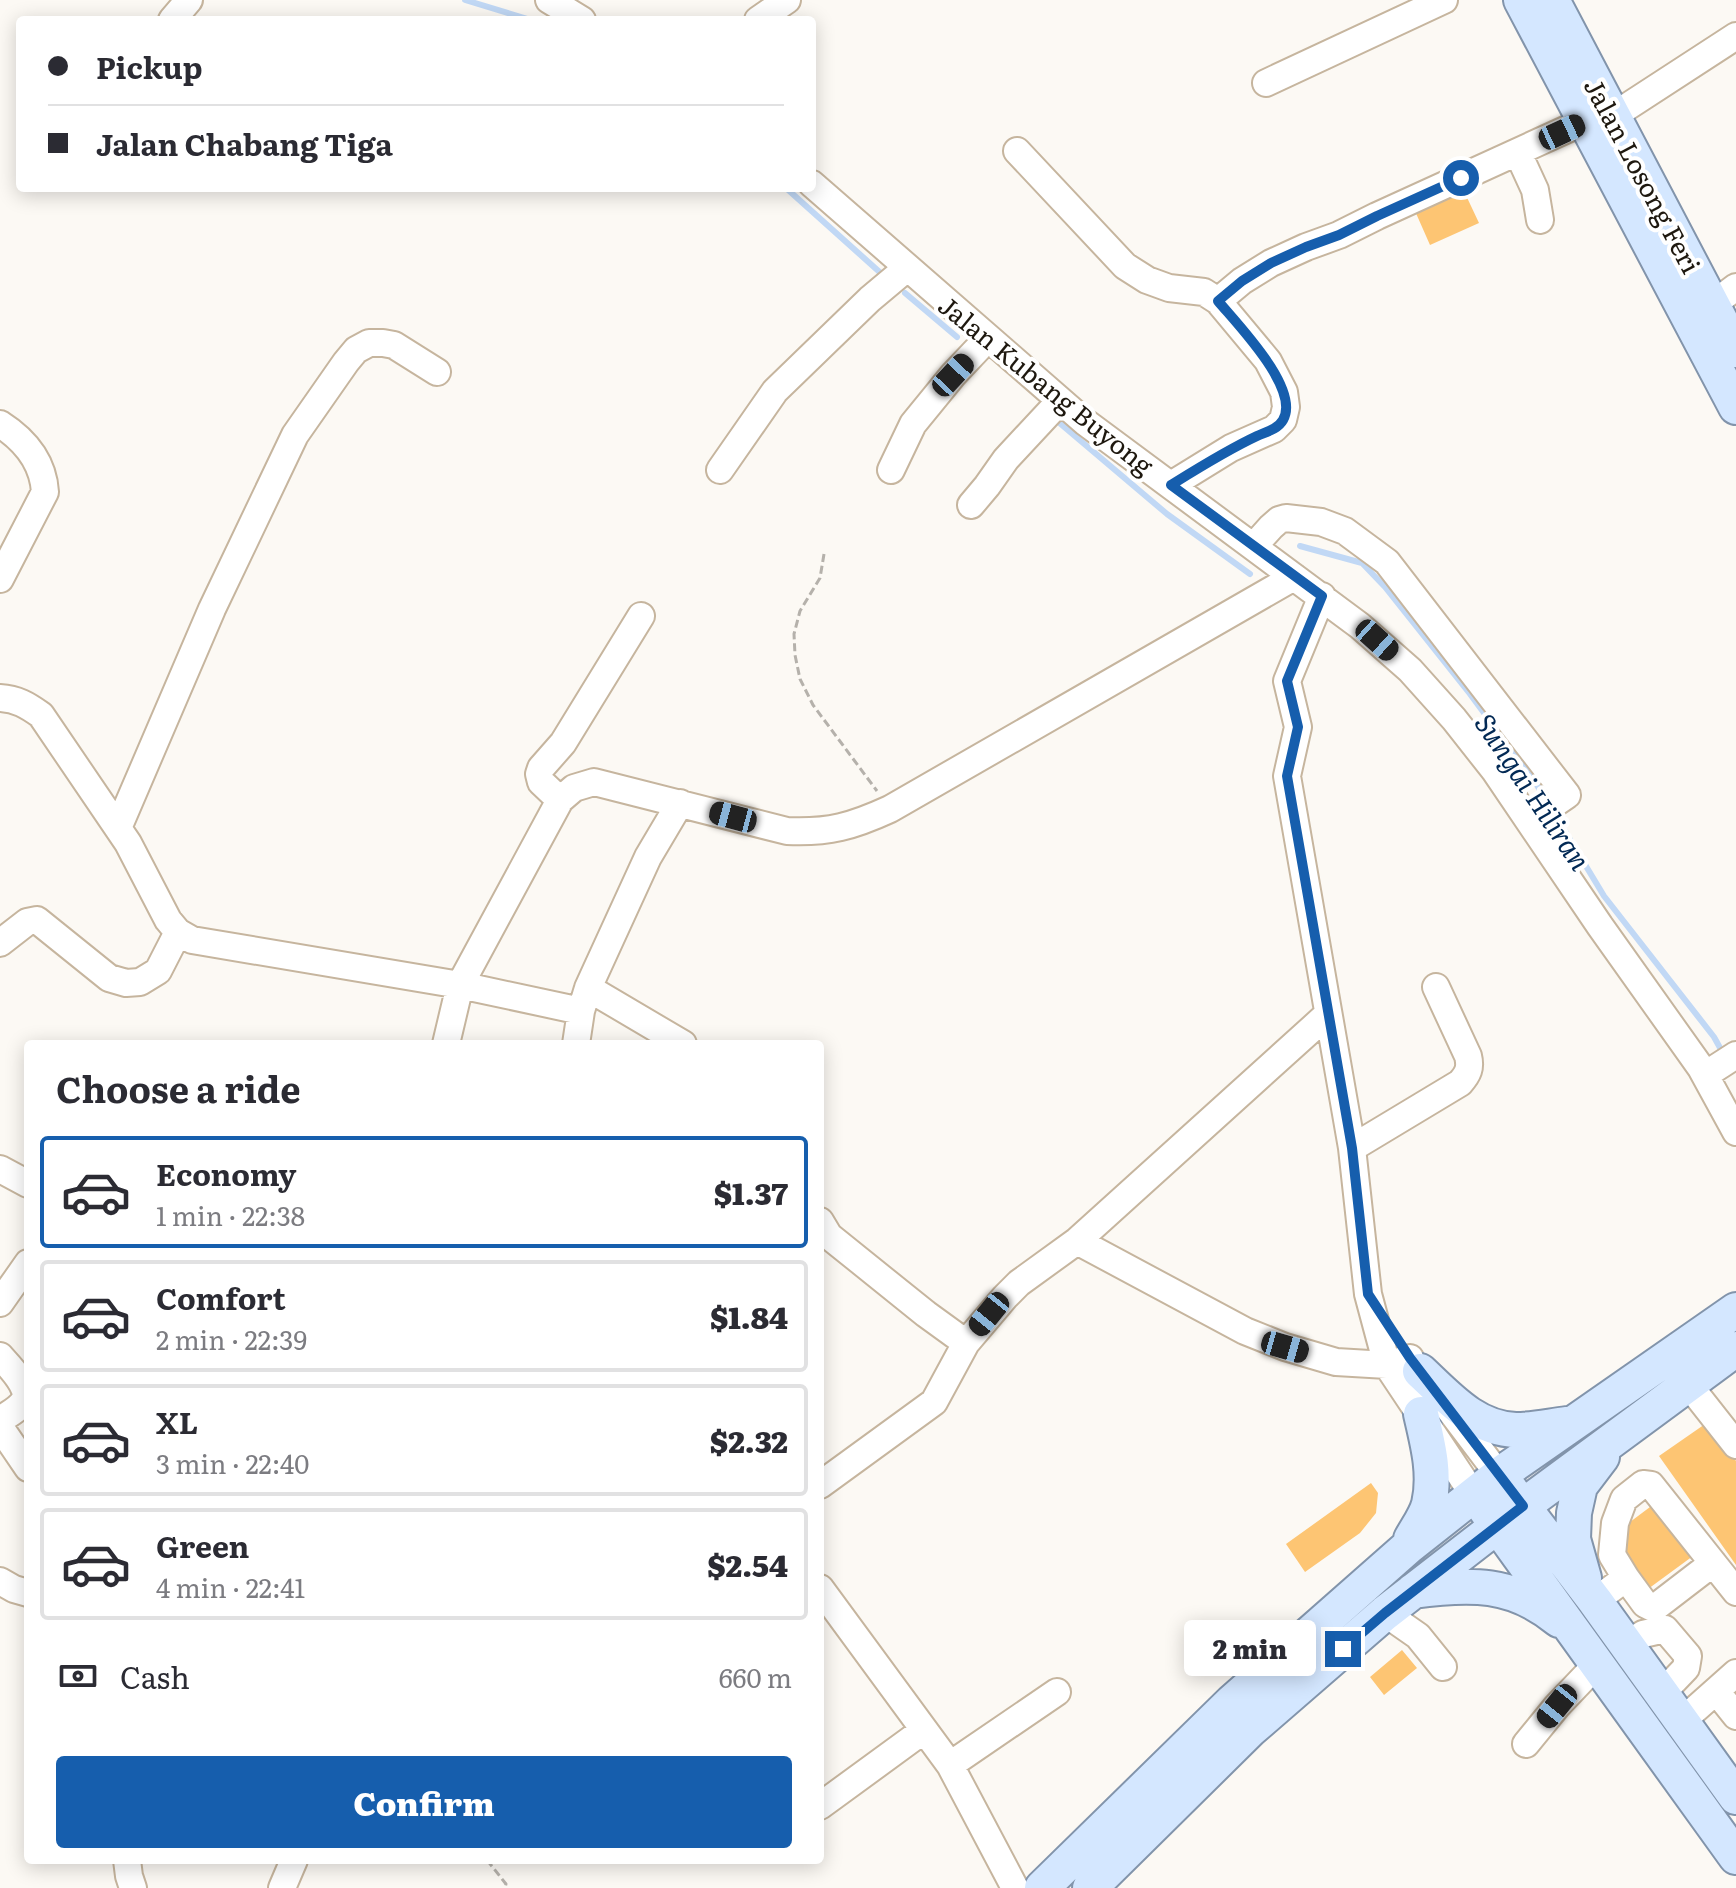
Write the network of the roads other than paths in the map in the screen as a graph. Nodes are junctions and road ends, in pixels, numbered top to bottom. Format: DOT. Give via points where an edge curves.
graph roads {
  1 [pos="189,0"];
  2 [pos="549,0"];
  3 [pos="787,0"];
  4 [pos="1444,0"];
  5 [pos="1521,0"];
  6 [pos="1552,0"];
  7 [pos="175,16"];
  8 [pos="575,16"];
  9 [pos="764,16"];
  10 [pos="1736,36"];
  11 [pos="1266,83"];
  12 [pos="1599,119"];
  13 [pos="1017,151"];
  14 [pos="1518,153"];
  15 [pos="816,188"];
  16 [pos="1540,220"];
  17 [pos="907,268"];
  18 [pos="1724,296"];
  19 [pos="1218,301"];
  20 [pos="988,338"];
  21 [pos="1736,350"];
  22 [pos="437,372"];
  23 [pos="1060,401"];
  24 [pos="1736,407"];
  25 [pos="0,424"];
  26 [pos="720,470"];
  27 [pos="891,470"];
  28 [pos="1171,485"];
  29 [pos="971,505"];
  30 [pos="1254,546"];
  31 [pos="1294,577"];
  32 [pos="0,579"];
  33 [pos="1322,596"];
  34 [pos="641,616"];
  35 [pos="0,698"];
  36 [pos="560,800"];
  37 [pos="680,803"];
  38 [pos="1529,821"];
  39 [pos="118,828"];
  40 [pos="178,932"];
  41 [pos="0,943"];
  42 [pos="460,985"];
  43 [pos="1436,987"];
  44 [pos="584,1000"];
  45 [pos="1327,1015"];
  46 [pos="447,1040"];
  47 [pos="577,1040"];
  48 [pos="674,1040"];
  49 [pos="1736,1055"];
  50 [pos="1705,1075"];
  51 [pos="1736,1132"];
  52 [pos="1352,1148"];
  53 [pos="0,1169"];
  54 [pos="24,1182"];
  55 [pos="824,1228"];
  56 [pos="1077,1241"];
  57 [pos="24,1269"];
  58 [pos="0,1303"];
  59 [pos="1736,1310"];
  60 [pos="966,1343"];
  61 [pos="1736,1349"];
  62 [pos="0,1356"];
  63 [pos="1406,1364"];
  64 [pos="1688,1384"];
  65 [pos="24,1387"];
  66 [pos="24,1400"];
  67 [pos="1421,1414"];
  68 [pos="1728,1418"];
  69 [pos="0,1420"];
  70 [pos="1572,1424"];
  71 [pos="0,1427"];
  72 [pos="1616,1437"];
  73 [pos="1736,1445"];
  74 [pos="24,1462"];
  75 [pos="824,1482"];
  76 [pos="1486,1485"];
  77 [pos="1510,1516"];
  78 [pos="1408,1547"];
  79 [pos="1713,1563"];
  80 [pos="1626,1578"];
  81 [pos="0,1581"];
  82 [pos="1413,1591"];
  83 [pos="24,1592"];
  84 [pos="1736,1592"];
  85 [pos="824,1593"];
  86 [pos="1592,1597"];
  87 [pos="1385,1613"];
  88 [pos="1588,1650"];
  89 [pos="1443,1667"];
  90 [pos="1736,1673"];
  91 [pos="1716,1691"];
  92 [pos="1057,1692"];
  93 [pos="1736,1716"];
  94 [pos="1682,1721"];
  95 [pos="924,1730"];
  96 [pos="1526,1744"];
  97 [pos="950,1765"];
  98 [pos="1736,1797"];
  99 [pos="824,1803"];
  100 [pos="1736,1857"];
  101 [pos="128,1864"];
  102 [pos="292,1864"];
  103 [pos="133,1888"];
  104 [pos="282,1888"];
  105 [pos="1015,1888"];
  106 [pos="1042,1888"];
  107 [pos="1090,1888"];
  1 -- 7 [label="street"];
  2 -- 8 [label="street"];
  3 -- 9 [label="street"];
  4 -- 11 [label="street"];
  5 -- 12 [label="main road, Jalan Losong Feri"];
  6 -- 12 [label="main road, Jalan Losong Feri"];
  10 -- 12 [label="street"];
  12 -- 14 [label="street"];
  12 -- 18 [label="main road, Jalan Losong Feri"];
  12 -- 24 [label="main road, Jalan Losong Feri"];
  13 -- 19 [label="street" via="1125,266 1147,280 1204,292"];
  14 -- 16 [label="street" via="1535,190"];
  14 -- 19 [label="street" via="1271,263"];
  15 -- 17 [label="street, Jalan Kubang Buyong"];
  17 -- 20 [label="street, Jalan Kubang Buyong"];
  17 -- 26 [label="street" via="775,391"];
  18 -- 21 [label="main road, Jalan Losong Feri"];
  19 -- 28 [label="street" via="1268,361 1284,392 1283,420"];
  20 -- 23 [label="street, Jalan Kubang Buyong"];
  20 -- 27 [label="street" via="913,424"];
  22 -- 39 [label="street" via="383,343 369,343 346,362 295,435 212,609"];
  23 -- 28 [label="street, Jalan Kubang Buyong"];
  23 -- 29 [label="street"];
  25 -- 32 [label="street" via="36,458 45,492"];
  28 -- 30 [label="street, Jalan Kubang Buyong"];
  30 -- 31 [label="street, Jalan Kubang Buyong"];
  30 -- 38 [label="street" via="1279,520 1321,522 1345,531 1387,562 1567,795"];
  31 -- 33 [label="street, Jalan Kubang Buyong"];
  31 -- 37 [label="street" via="890,809 848,825 787,831"];
  33 -- 38 [label="street, Jalan Kubang Buyong" via="1410,670 1454,719"];
  33 -- 45 [label="street" via="1287,681 1298,727 1287,776"];
  34 -- 36 [label="street" via="563,743 541,768 541,782"];
  35 -- 39 [label="street" via="27,704 41,715"];
  36 -- 37 [label="street" via="574,788 594,782"];
  36 -- 42 [label="street"];
  37 -- 44 [label="street" via="648,857"];
  38 -- 50 [label="street, Jalan Kubang Buyong"];
  39 -- 40 [label="street"];
  40 -- 41 [label="street" via="158,971 126,983 109,978 37,920"];
  40 -- 42 [label="street" via="192,940"];
  42 -- 44 [label="street"];
  42 -- 46 [label="street"];
  43 -- 52 [label="street" via="1468,1056 1467,1074"];
  44 -- 47 [label="street"];
  44 -- 48 [label="street"];
  45 -- 52 [label="street"];
  45 -- 56 [label="street"];
  49 -- 50 [label="street"];
  50 -- 51 [label="street, Jalan Kubang Buyong"];
  52 -- 63 [label="street" via="1368,1294"];
  53 -- 54 [label="street"];
  55 -- 60 [label="street"];
  56 -- 60 [label="street" via="1012,1290"];
  56 -- 63 [label="street" via="1285,1347 1336,1362"];
  57 -- 58 [label="street"];
  59 -- 70 [label="main road"];
  60 -- 75 [label="street" via="934,1402"];
  61 -- 64 [label="main road"];
  62 -- 65 [label="street"];
  63 -- 67 [label="street"];
  63 -- 70 [label="main road" via="1474,1419 1497,1428"];
  63 -- 76 [label="street"];
  64 -- 68 [label="street"];
  64 -- 72 [label="main road"];
  66 -- 69 [label="street"];
  67 -- 76 [label="street"];
  67 -- 78 [label="main road" via="1432,1480 1428,1507"];
  68 -- 73 [label="street"];
  70 -- 76 [label="main road"];
  71 -- 74 [label="street"];
  72 -- 77 [label="main road"];
  72 -- 86 [label="main road" via="1580,1486 1574,1513 1573,1539"];
  76 -- 77 [label="main road"];
  76 -- 78 [label="main road"];
  77 -- 82 [label="main road"];
  77 -- 86 [label="main road"];
  77 -- 88 [label="main road"];
  78 -- 106 [label="main road" via="1232,1702"];
  79 -- 80 [label="street" via="1657,1606 1645,1604"];
  79 -- 80 [label="street" via="1651,1485 1643,1484 1624,1499 1615,1523 1612,1555"];
  79 -- 84 [label="street"];
  80 -- 86 [label="street"];
  81 -- 83 [label="street"];
  82 -- 87 [label="main road"];
  82 -- 88 [label="main road" via="1498,1588 1551,1614"];
  85 -- 95 [label="street"];
  86 -- 94 [label="main road"];
  87 -- 89 [label="street" via="1418,1636"];
  87 -- 107 [label="main road" via="1250,1730"];
  88 -- 96 [label="street" via="1557,1706"];
  88 -- 100 [label="main road"];
  90 -- 91 [label="street"];
  91 -- 93 [label="street"];
  91 -- 94 [label="street"];
  92 -- 97 [label="street"];
  94 -- 98 [label="main road"];
  95 -- 97 [label="street"];
  95 -- 99 [label="street"];
  97 -- 105 [label="street"];
  101 -- 103 [label="street"];
  102 -- 104 [label="street"];
}
